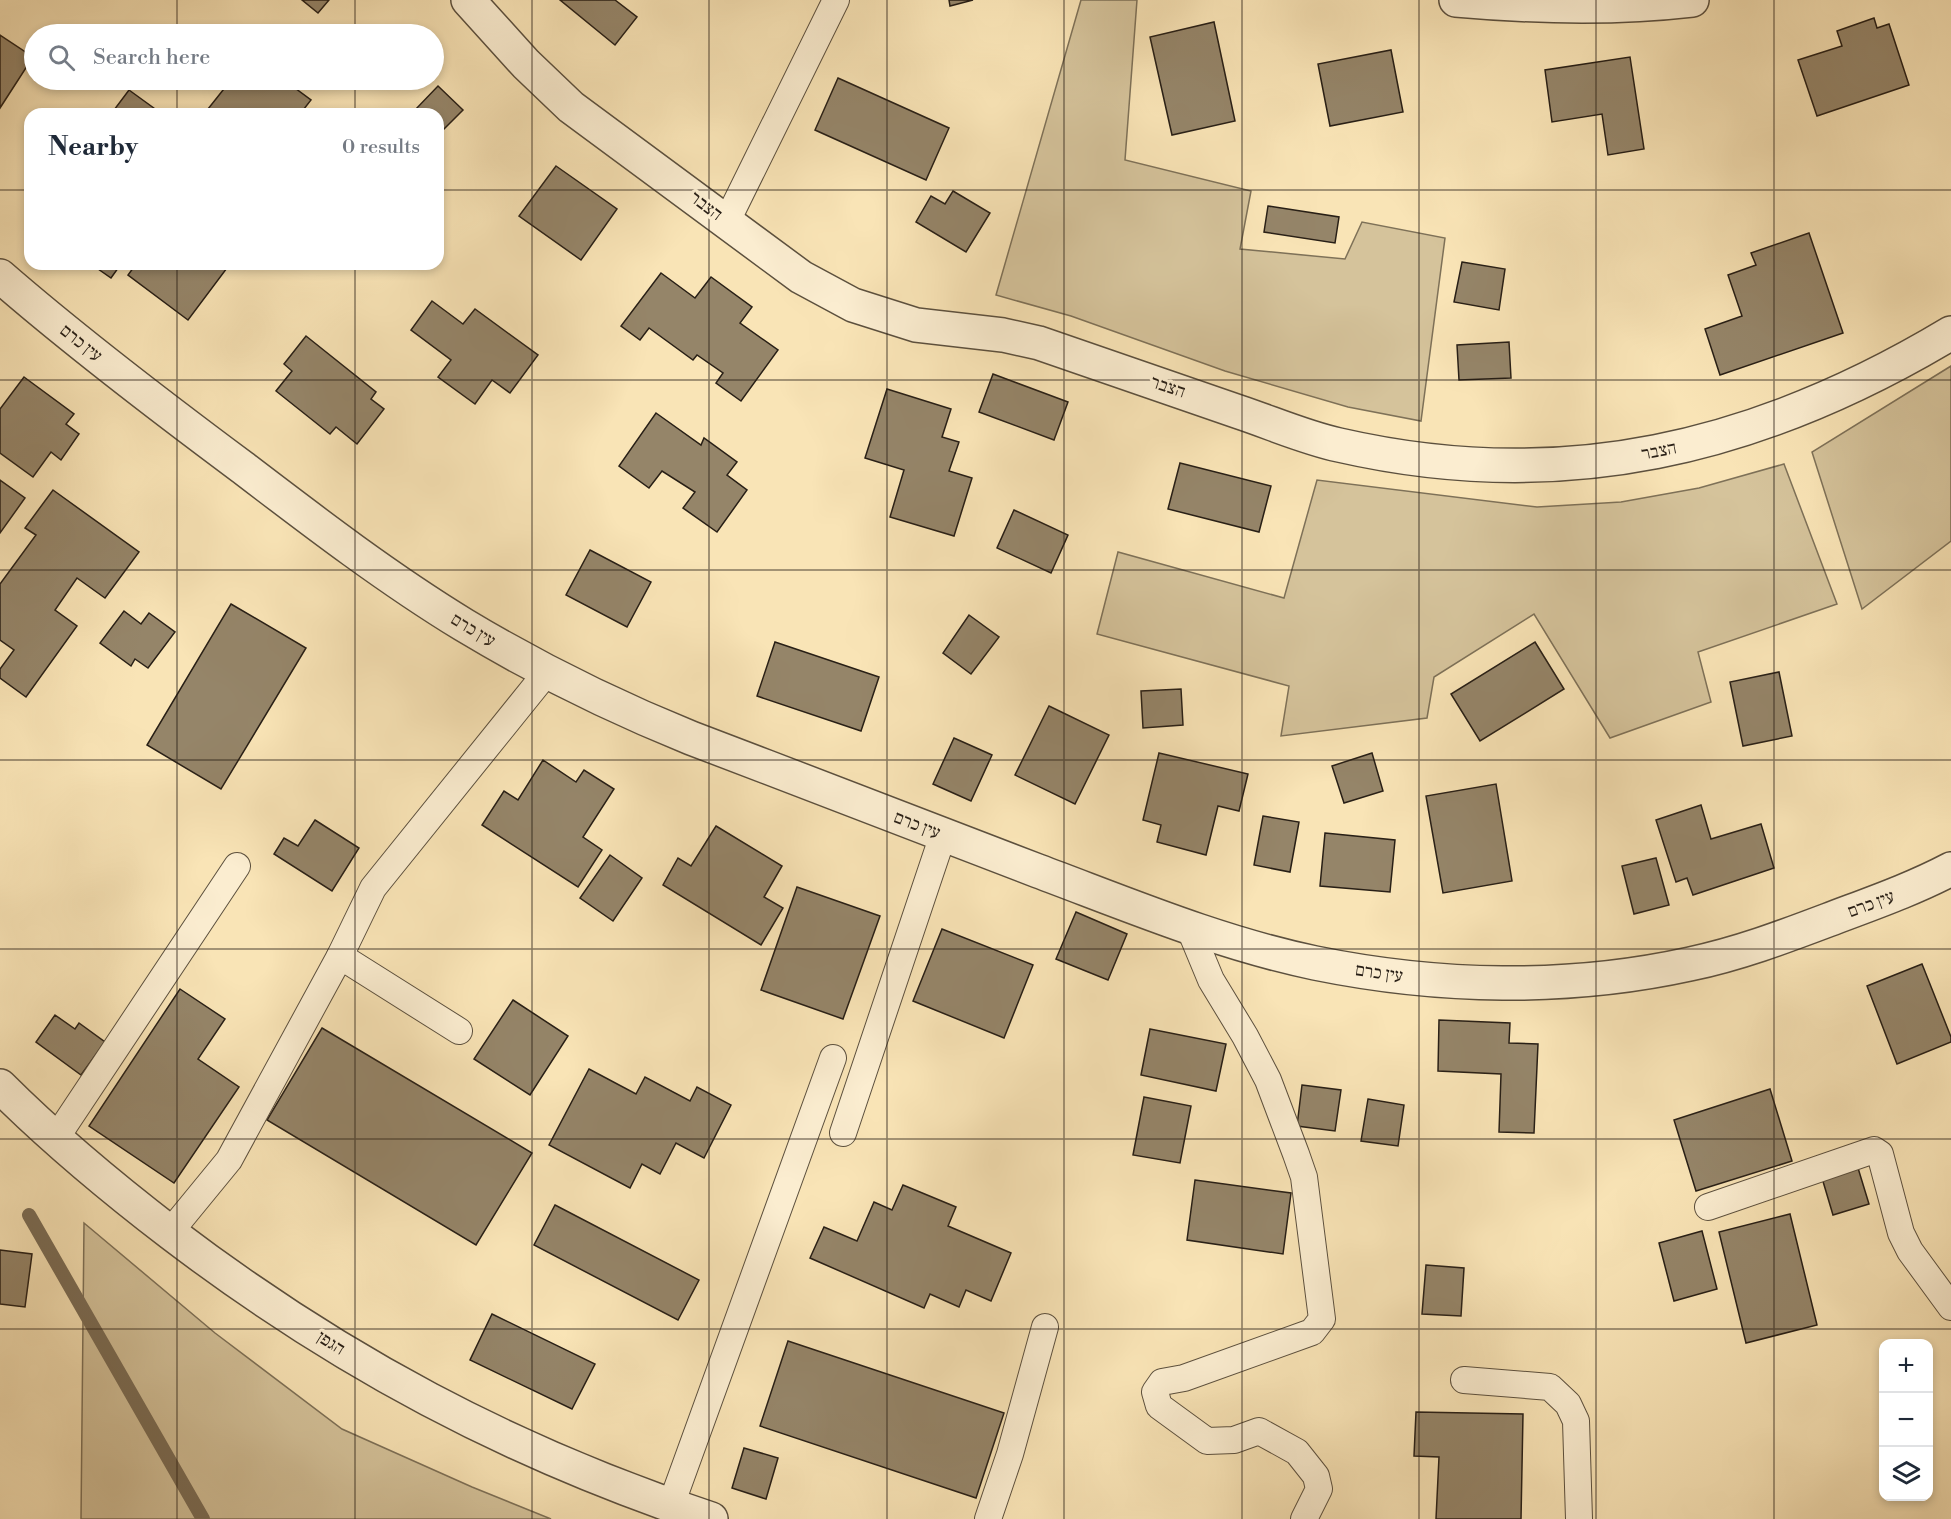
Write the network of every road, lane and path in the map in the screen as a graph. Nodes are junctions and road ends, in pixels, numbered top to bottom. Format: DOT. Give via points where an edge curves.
graph roads {
  1 [pos="468,0"];
  2 [pos="836,0"];
  3 [pos="1456,0"];
  4 [pos="1692,0"];
  5 [pos="727,221"];
  6 [pos="0,276"];
  7 [pos="1951,333"];
  8 [pos="547,672"];
  9 [pos="943,835"];
  10 [pos="237,866"];
  11 [pos="1951,869"];
  12 [pos="1189,927"];
  13 [pos="340,956"];
  14 [pos="459,1031"];
  15 [pos="833,1058"];
  16 [pos="0,1086"];
  17 [pos="843,1133"];
  18 [pos="56,1138"];
  19 [pos="1708,1207"];
  20 [pos="170,1232"];
  21 [pos="1951,1307"];
  22 [pos="1045,1327"];
  23 [pos="1464,1380"];
  24 [pos="670,1505"];
  25 [pos="711,1519"];
  26 [pos="988,1519"];
  27 [pos="1304,1519"];
  28 [pos="1578,1519"];
  1 -- 5 [label="street, הצבר" via="571,107"];
  2 -- 5 [label="lane"];
  3 -- 4 [label="street" via="1524,6 1644,6"];
  5 -- 7 [label="street, הצבר" via="801,277 853,304 916,325 1039,343 1336,445 1445,463 1501,467 1616,460 1734,434 1855,386"];
  6 -- 8 [label="street, עין כרם" via="169,412 346,545 463,624"];
  8 -- 9 [label="street, עין כרם" via="640,718"];
  8 -- 13 [label="lane" via="373,888"];
  9 -- 12 [label="street, עין כרם"];
  9 -- 17 [label="lane"];
  10 -- 18 [label="lane"];
  11 -- 12 [label="street, עין כרם" via="1906,891 1754,947 1648,972 1563,982 1479,983 1375,973 1251,947"];
  12 -- 27 [label="lane" via="1211,980 1268,1080 1304,1177 1322,1319 1312,1332 1184,1378 1162,1382 1155,1392 1159,1406 1207,1441 1234,1440 1259,1431 1297,1452 1316,1476 1319,1489"];
  13 -- 14 [label="lane"];
  13 -- 20 [label="lane" via="229,1160"];
  15 -- 24 [label="lane"];
  16 -- 18 [label="street, הגפן"];
  18 -- 20 [label="street, הגפן"];
  19 -- 21 [label="lane" via="1874,1150 1880,1154 1901,1233"];
  20 -- 24 [label="street, הגפן" via="314,1333 435,1404 570,1467"];
  22 -- 26 [label="lane"];
  23 -- 28 [label="lane" via="1550,1387 1568,1404 1576,1421"];
  24 -- 25 [label="street, הגפן"];
}
